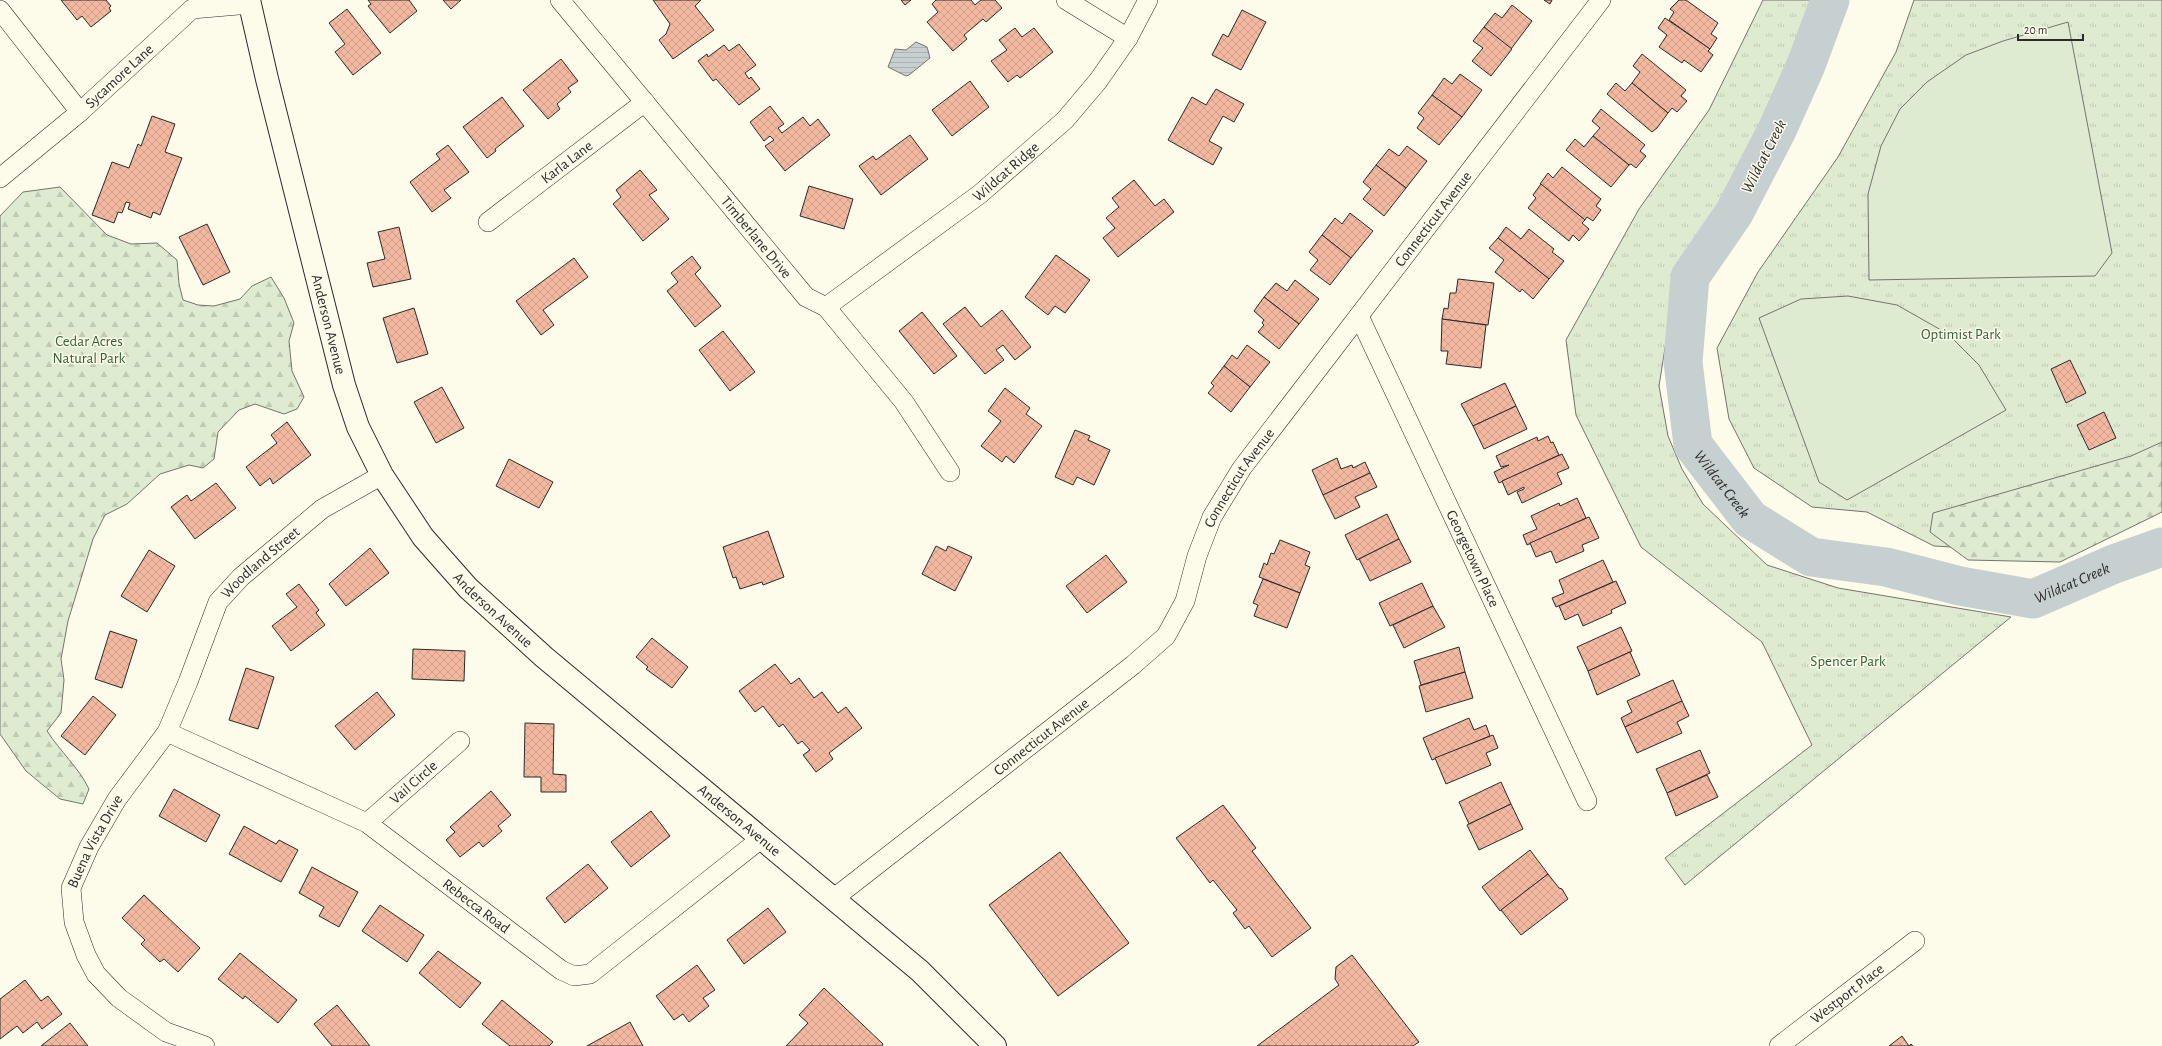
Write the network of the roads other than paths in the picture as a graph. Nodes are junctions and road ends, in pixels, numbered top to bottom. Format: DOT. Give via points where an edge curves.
graph roads {
  1 [pos="560,0"];
  2 [pos="1066,0"];
  3 [pos="1148,0"];
  4 [pos="1601,0"];
  5 [pos="250,1"];
  6 [pos="0,10"];
  7 [pos="1128,38"];
  8 [pos="645,102"];
  9 [pos="80,112"];
  10 [pos="0,178"];
  11 [pos="488,222"];
  12 [pos="826,307"];
  13 [pos="1359,316"];
  14 [pos="950,472"];
  15 [pos="382,475"];
  16 [pos="167,732"];
  17 [pos="460,741"];
  18 [pos="1587,801"];
  19 [pos="367,823"];
  20 [pos="762,838"];
  21 [pos="833,899"];
  22 [pos="1915,941"];
  23 [pos="992,1045"];
  24 [pos="205,1046"];
  25 [pos="1779,1046"];
  1 -- 8 [label="street, Timberlane Drive"];
  2 -- 7 [label="street"];
  3 -- 7 [label="street, Wildcat Ridge"];
  4 -- 13 [label="street, Connecticut Avenue"];
  5 -- 9 [label="street, Sycamore Lane" via="192,9"];
  5 -- 15 [label="main road, Anderson Avenue" via="266,79 344,385 358,427"];
  6 -- 9 [label="street"];
  7 -- 12 [label="street, Wildcat Ridge" via="1098,81 1065,120 980,194"];
  8 -- 11 [label="street, Karla Lane"];
  8 -- 12 [label="street, Timberlane Drive" via="806,297"];
  9 -- 10 [label="street, Sycamore Lane"];
  12 -- 14 [label="street, Timberlane Drive" via="904,402"];
  13 -- 18 [label="street, Georgetown Place"];
  13 -- 21 [label="street, Connecticut Avenue" via="1242,468 1212,517 1197,556 1185,601 1166,636 1133,665"];
  15 -- 16 [label="street, Woodland Street" via="322,509 241,577 218,602"];
  15 -- 20 [label="main road, Anderson Avenue" via="423,537 468,588 544,657"];
  16 -- 19 [label="street, Rebecca Road"];
  16 -- 24 [label="street, Buena Vista Drive" via="117,799 89,848 71,888 74,922 96,974 119,998 166,1032"];
  17 -- 19 [label="street, Vail Circle"];
  19 -- 20 [label="street, Rebecca Road" via="561,970 574,976 590,974"];
  20 -- 21 [label="main road, Anderson Avenue"];
  21 -- 23 [label="main road, Anderson Avenue" via="920,971"];
  22 -- 25 [label="street, Westport Place"];
}
